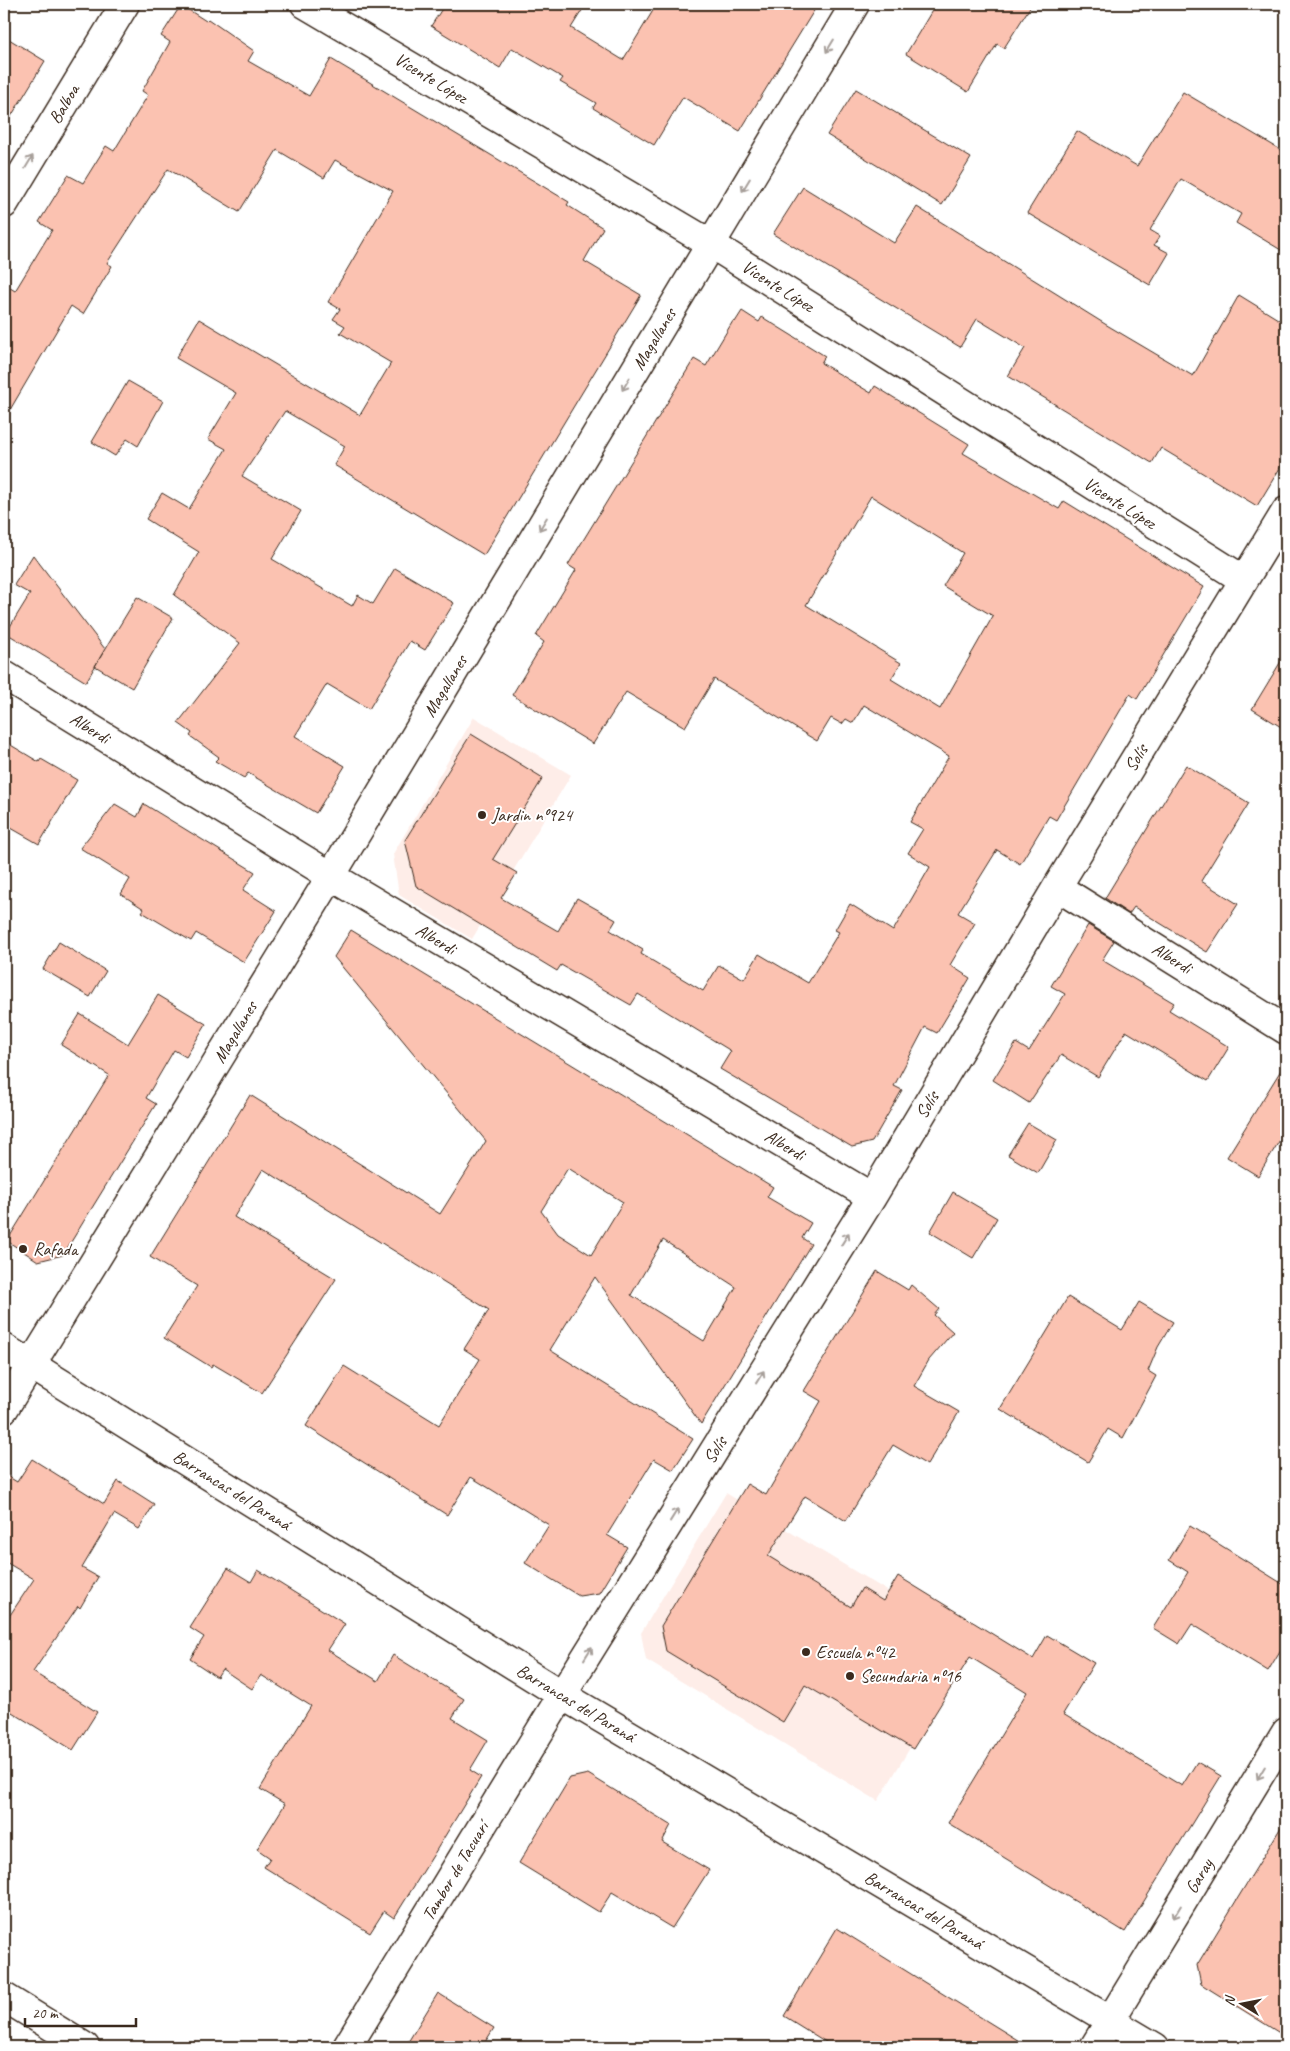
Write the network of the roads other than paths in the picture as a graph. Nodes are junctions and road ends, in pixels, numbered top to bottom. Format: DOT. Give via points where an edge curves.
graph roads {
  1 [pos="125,4"];
  2 [pos="305,4"];
  3 [pos="854,4"];
  4 [pos="4,204"];
  5 [pos="711,244"];
  6 [pos="1286,511"];
  7 [pos="1244,580"];
  8 [pos="4,675"];
  9 [pos="330,876"];
  10 [pos="1057,887"];
  11 [pos="1286,1030"];
  12 [pos="872,1197"];
  13 [pos="4,1348"];
  14 [pos="31,1365"];
  15 [pos="4,1409"];
  16 [pos="562,1695"];
  17 [pos="1286,1732"];
  18 [pos="4,1997"];
  19 [pos="1111,2021"];
  20 [pos="85,2047"];
  21 [pos="347,2047"];
  22 [pos="1094,2047"];
  23 [pos="1155,2047"];
  4 -- 1 [label="street, Balboa, one-way"];
  2 -- 5 [label="street, Vicente López"];
  3 -- 5 [label="street, Magallanes, one-way"];
  5 -- 7 [label="street, Vicente López"];
  5 -- 9 [label="street, Magallanes, one-way"];
  6 -- 7 [label="street, Solís"];
  7 -- 10 [label="street, Solís"];
  8 -- 9 [label="street, Alberdi"];
  9 -- 12 [label="street, Alberdi"];
  9 -- 14 [label="street, Magallanes"];
  10 -- 11 [label="street, Alberdi"];
  10 -- 12 [label="street, Solís"];
  16 -- 12 [label="street, Solís, one-way"];
  13 -- 14 [label="street, Barrancas del Paraná"];
  14 -- 15 [label="street, Magallanes"];
  14 -- 16 [label="street, Barrancas del Paraná"];
  16 -- 19 [label="street, Barrancas del Paraná"];
  16 -- 21 [label="street, Tambor de Tacuarí"];
  17 -- 19 [label="street, Garay, one-way"];
  18 -- 20 [label="street"];
  19 -- 22 [label="street, Garay"];
  19 -- 23 [label="street, Barrancas del Paraná"];
}
